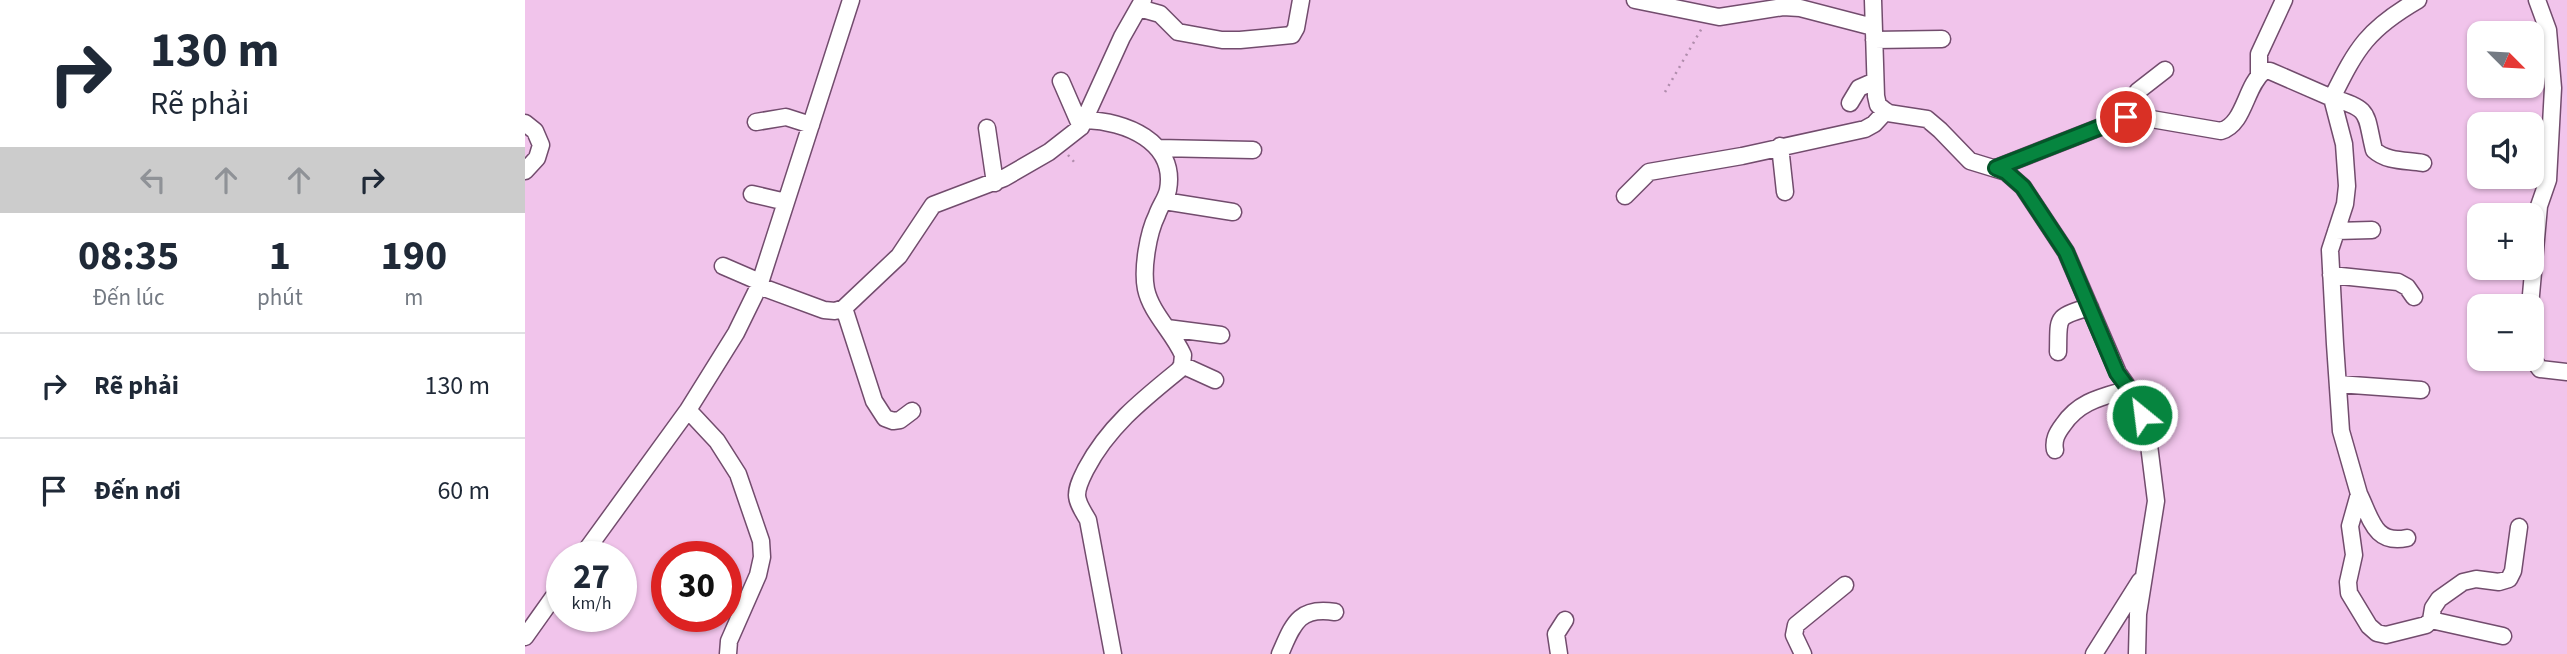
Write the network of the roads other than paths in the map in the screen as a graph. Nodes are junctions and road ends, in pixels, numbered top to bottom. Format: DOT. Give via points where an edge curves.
graph roads {
  1 [pos="851,0"];
  2 [pos="1300,0"];
  3 [pos="1635,0"];
  4 [pos="1873,0"];
  5 [pos="2284,0"];
  6 [pos="2418,0"];
  7 [pos="2537,0"];
  8 [pos="1141,4"];
  9 [pos="1874,33"];
  10 [pos="1942,39"];
  11 [pos="2165,70"];
  12 [pos="2259,75"];
  13 [pos="2560,75"];
  14 [pos="1061,80"];
  15 [pos="1875,81"];
  16 [pos="2332,98"];
  17 [pos="1850,103"];
  18 [pos="1886,111"];
  19 [pos="2118,120"];
  20 [pos="756,122"];
  21 [pos="525,123"];
  22 [pos="1083,123"];
  23 [pos="811,125"];
  24 [pos="987,128"];
  25 [pos="1780,146"];
  26 [pos="1158,148"];
  27 [pos="1253,150"];
  28 [pos="2559,151"];
  29 [pos="2423,163"];
  30 [pos="1996,168"];
  31 [pos="525,171"];
  32 [pos="995,183"];
  33 [pos="1785,192"];
  34 [pos="752,194"];
  35 [pos="1625,196"];
  36 [pos="786,201"];
  37 [pos="1164,201"];
  38 [pos="1233,212"];
  39 [pos="2336,230"];
  40 [pos="2372,230"];
  41 [pos="723,265"];
  42 [pos="2331,275"];
  43 [pos="760,284"];
  44 [pos="2531,294"];
  45 [pos="2414,297"];
  46 [pos="2090,307"];
  47 [pos="844,308"];
  48 [pos="1167,328"];
  49 [pos="1221,335"];
  50 [pos="2058,352"];
  51 [pos="1182,365"];
  52 [pos="2544,369"];
  53 [pos="2567,372"];
  54 [pos="1215,380"];
  55 [pos="2338,384"];
  56 [pos="2129,389"];
  57 [pos="2421,390"];
  58 [pos="688,410"];
  59 [pos="912,411"];
  60 [pos="2055,450"];
  61 [pos="2359,494"];
  62 [pos="2519,527"];
  63 [pos="2407,538"];
  64 [pos="593,541"];
  65 [pos="2144,573"];
  66 [pos="1845,585"];
  67 [pos="546,607"];
  68 [pos="1335,612"];
  69 [pos="1565,620"];
  70 [pos="2431,620"];
  71 [pos="2503,636"];
  72 [pos="525,637"];
  73 [pos="728,654"];
  74 [pos="1113,654"];
  75 [pos="1280,654"];
  76 [pos="1559,654"];
  77 [pos="1803,654"];
  78 [pos="2094,654"];
  79 [pos="2137,654"];
  1 -- 23 [label="street"];
  2 -- 8 [label="street" via="1292,35 1240,40 1178,32"];
  3 -- 9 [label="street" via="1719,17 1793,7"];
  4 -- 9 [label="street"];
  5 -- 12 [label="street" via="2259,54"];
  6 -- 16 [label="street" via="2363,41"];
  7 -- 13 [label="street"];
  8 -- 22 [label="street"];
  9 -- 10 [label="street"];
  9 -- 15 [label="street"];
  11 -- 19 [label="street" via="2138,91"];
  12 -- 16 [label="street" via="2270,71"];
  12 -- 19 [label="street" via="2228,129 2134,116"];
  13 -- 28 [label="street"];
  14 -- 22 [label="street"];
  15 -- 17 [label="street" via="1859,88"];
  15 -- 18 [label="street" via="1878,105"];
  16 -- 29 [label="street" via="2364,111 2378,154"];
  16 -- 39 [label="street" via="2344,144 2347,186"];
  18 -- 25 [label="street" via="1865,129"];
  18 -- 30 [label="street" via="1927,119 1970,161"];
  19 -- 30 [label="street"];
  20 -- 23 [label="street" via="786,117"];
  21 -- 31 [label="street" via="541,145"];
  22 -- 26 [label="street" via="1119,124"];
  22 -- 32 [label="street" via="1049,152"];
  23 -- 36 [label="street"];
  24 -- 32 [label="street"];
  25 -- 33 [label="street"];
  25 -- 35 [label="street" via="1649,172"];
  26 -- 27 [label="street"];
  26 -- 37 [label="street" via="1168,170"];
  28 -- 44 [label="street" via="2539,206"];
  30 -- 46 [label="street" via="2023,187 2066,252"];
  32 -- 47 [label="street" via="933,205 899,256"];
  34 -- 36 [label="street"];
  36 -- 43 [label="street"];
  37 -- 38 [label="street"];
  37 -- 48 [label="street" via="1149,242 1146,288"];
  39 -- 40 [label="street"];
  39 -- 42 [label="street" via="2330,250"];
  41 -- 43 [label="street"];
  42 -- 45 [label="street" via="2398,282"];
  42 -- 55 [label="street"];
  43 -- 47 [label="street" via="824,310"];
  43 -- 58 [label="street"];
  46 -- 50 [label="street" via="2060,318"];
  46 -- 56 [label="street" via="2117,373"];
  47 -- 59 [label="street" via="881,412 893,421"];
  48 -- 49 [label="street"];
  48 -- 51 [label="street" via="1183,355"];
  51 -- 54 [label="street"];
  51 -- 74 [label="street" via="1109,432 1078,488"];
  52 -- 53 [label="street"];
  55 -- 57 [label="street"];
  55 -- 61 [label="street" via="2343,444"];
  56 -- 60 [label="street" via="2073,411 2055,437"];
  56 -- 65 [label="street" via="2142,415 2156,502"];
  58 -- 64 [label="street"];
  58 -- 73 [label="street" via="717,440 738,474 761,541 761,566 729,641"];
  61 -- 63 [label="street" via="2380,534 2393,540"];
  61 -- 70 [label="street" via="2350,526 2354,555 2349,593 2377,634 2426,625"];
  62 -- 70 [label="street" via="2509,579 2463,582 2438,598"];
  65 -- 78 [label="street"];
  65 -- 79 [label="street"];
  66 -- 77 [label="street" via="1796,625 1794,635"];
  67 -- 72 [label="street"];
  68 -- 75 [label="street" via="1303,615 1291,628"];
  69 -- 76 [label="street" via="1556,634"];
  70 -- 71 [label="street"];
}
